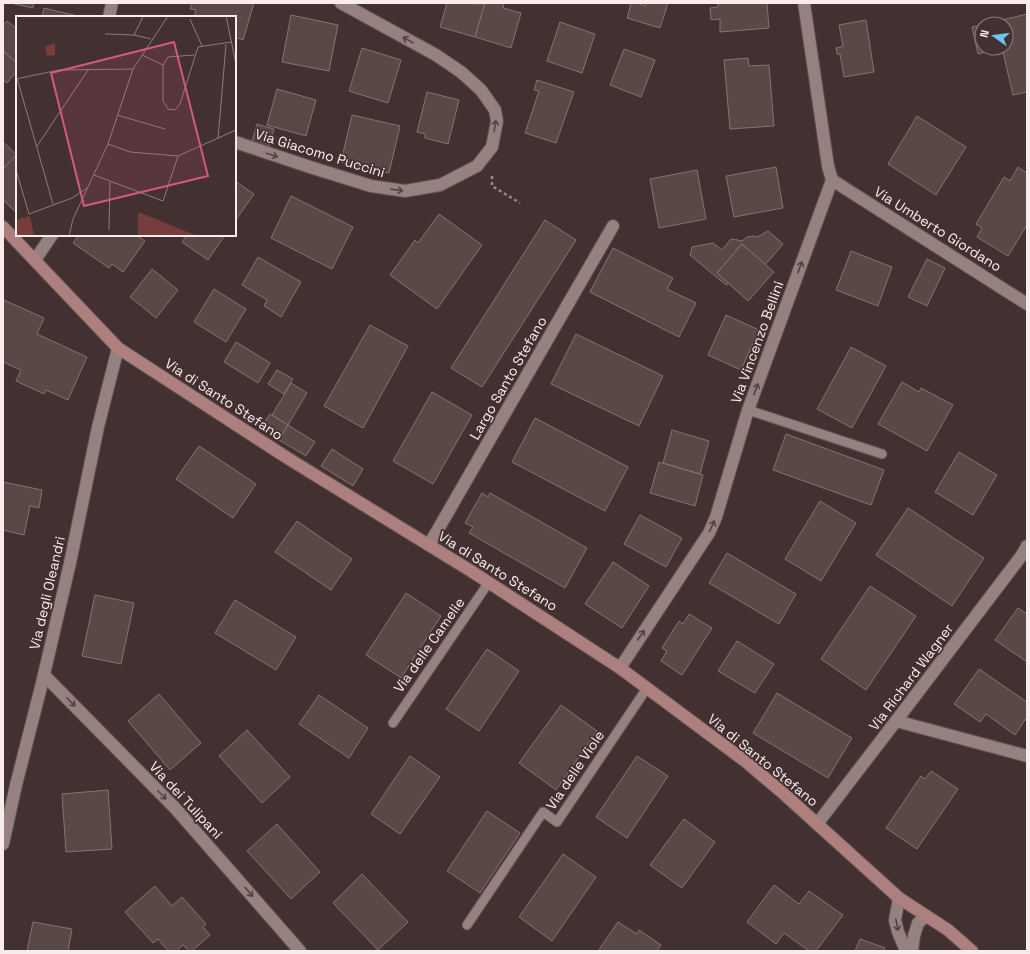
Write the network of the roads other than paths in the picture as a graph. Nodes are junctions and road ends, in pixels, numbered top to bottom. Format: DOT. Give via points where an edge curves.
graph roads {
  1 [pos="112,3"];
  2 [pos="341,3"];
  3 [pos="804,3"];
  4 [pos="109,16"];
  5 [pos="236,142"];
  6 [pos="832,180"];
  7 [pos="613,226"];
  8 [pos="3,227"];
  9 [pos="51,236"];
  10 [pos="34,260"];
  11 [pos="1027,304"];
  12 [pos="118,348"];
  13 [pos="748,410"];
  14 [pos="882,454"];
  15 [pos="429,545"];
  16 [pos="1027,546"];
  17 [pos="489,582"];
  18 [pos="620,668"];
  19 [pos="44,675"];
  20 [pos="647,688"];
  21 [pos="896,721"];
  22 [pos="393,723"];
  23 [pos="1027,756"];
  24 [pos="817,824"];
  25 [pos="3,844"];
  26 [pos="898,898"];
  27 [pos="926,916"];
  28 [pos="467,925"];
  29 [pos="300,951"];
  30 [pos="906,951"];
  31 [pos="912,951"];
  32 [pos="972,951"];
  1 -- 4 [label="street"];
  5 -- 2 [label="street, Via Giacomo Puccini, one-way" via="371,186 405,191 440,184 477,166 492,147 497,121 496,110 481,90 436,55"];
  3 -- 6 [label="street"];
  6 -- 11 [label="street, Via Umberto Giordano"];
  13 -- 6 [label="street, Via Vincenzo Bellini, one-way"];
  7 -- 15 [label="street, Largo Santo Stefano"];
  8 -- 10 [label="street, Via di Santo Stefano"];
  9 -- 10 [label="street"];
  10 -- 12 [label="street, Via di Santo Stefano"];
  12 -- 15 [label="street, Via di Santo Stefano" via="289,459"];
  12 -- 19 [label="street, Via degli Oleandri" via="98,427"];
  13 -- 14 [label="lane"];
  18 -- 13 [label="street, Via Vincenzo Bellini, one-way" via="709,533"];
  15 -- 17 [label="street, Via di Santo Stefano"];
  16 -- 21 [label="street, Via Richard Wagner"];
  17 -- 18 [label="street, Via di Santo Stefano"];
  17 -- 22 [label="lane, Via delle Camelie"];
  18 -- 20 [label="street, Via di Santo Stefano"];
  19 -- 25 [label="street, Via degli Oleandri"];
  19 -- 29 [label="street, Via dei Tulipani, one-way" via="175,808"];
  20 -- 24 [label="street, Via di Santo Stefano" via="746,762"];
  20 -- 28 [label="lane, Via delle Viole" via="557,822 543,812"];
  21 -- 23 [label="street"];
  21 -- 24 [label="street, Via Richard Wagner"];
  24 -- 26 [label="street, Via di Santo Stefano"];
  26 -- 27 [label="street, Via di Santo Stefano"];
  26 -- 30 [label="street, one-way" via="895,920"];
  27 -- 31 [label="street" via="918,923"];
  27 -- 32 [label="street, Via di Santo Stefano" via="948,930"];
}
